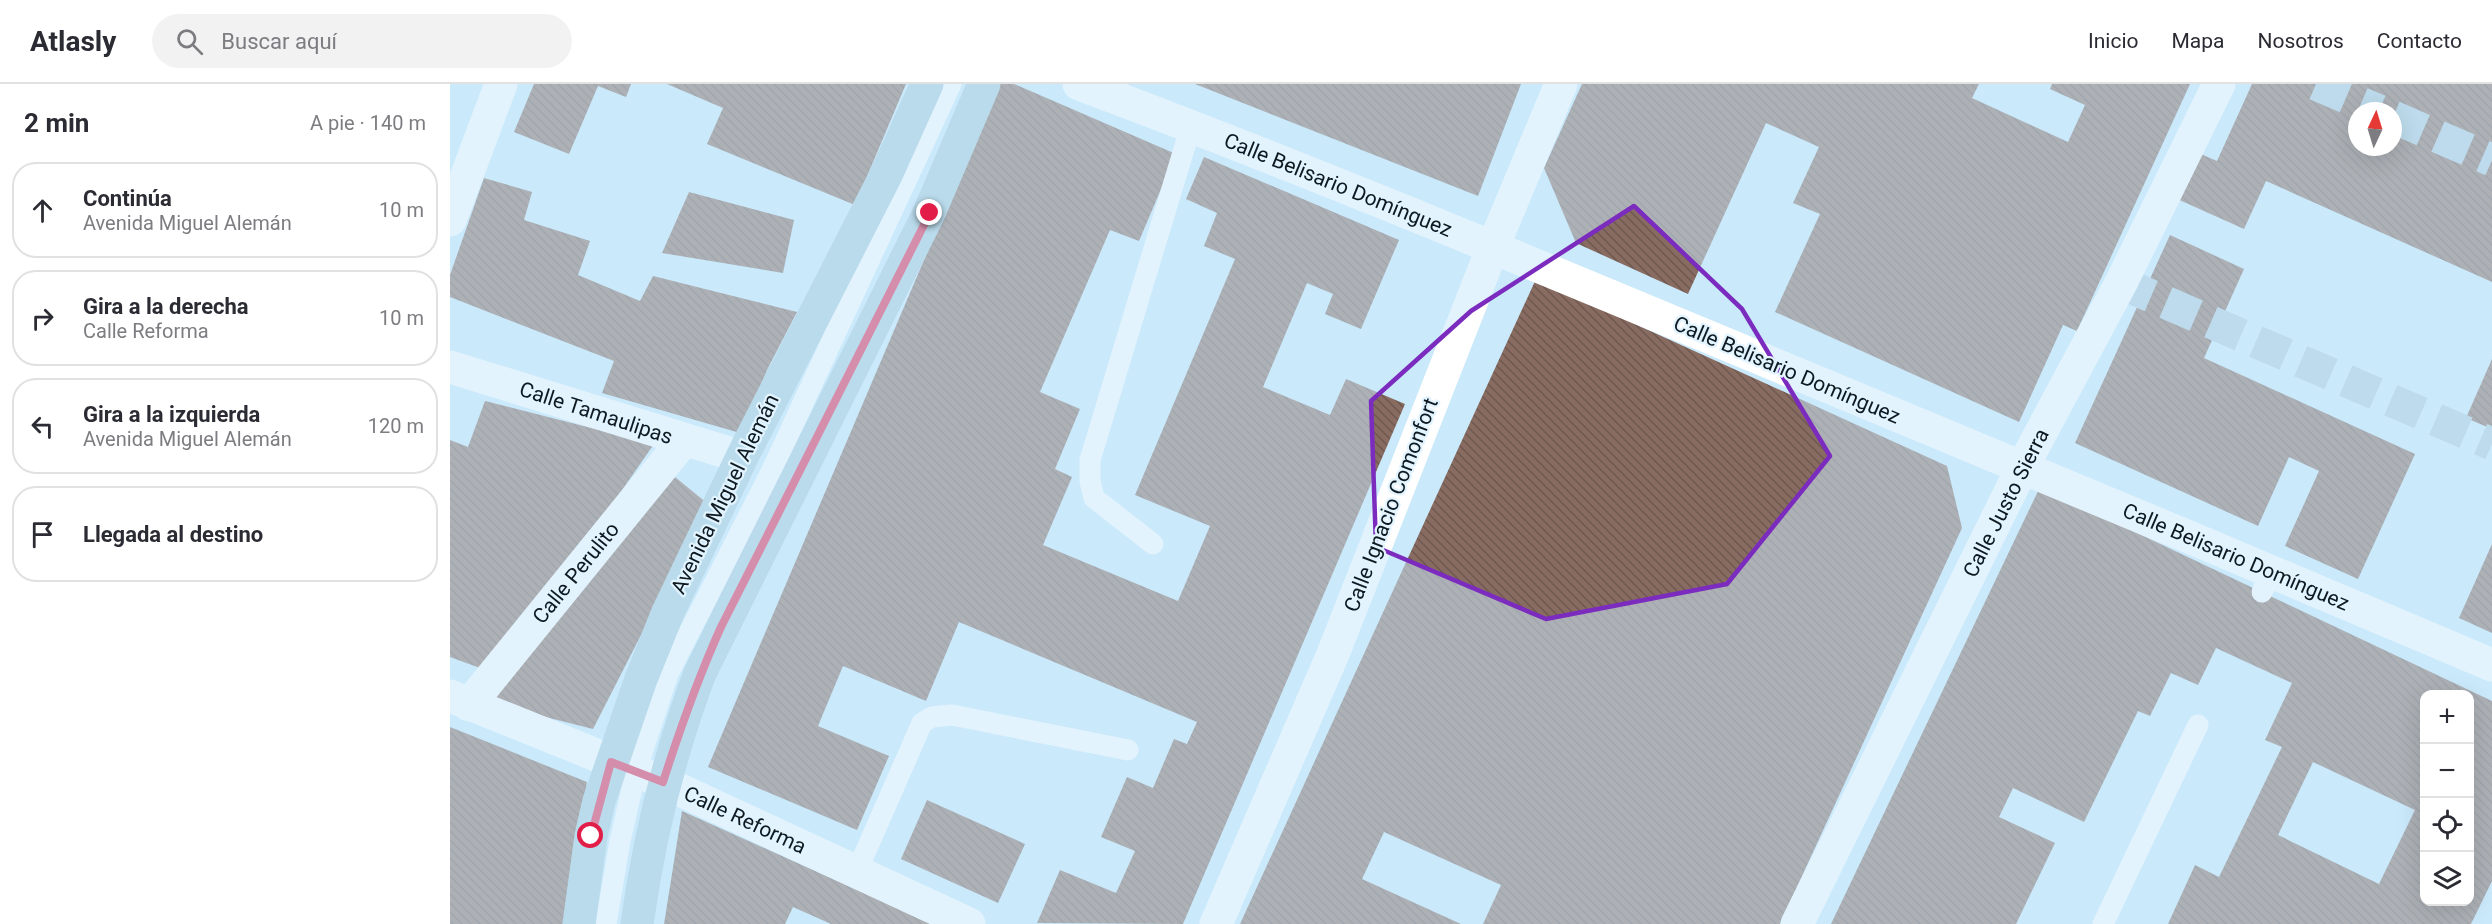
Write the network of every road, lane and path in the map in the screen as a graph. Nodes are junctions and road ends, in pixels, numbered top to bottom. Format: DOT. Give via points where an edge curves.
graph roads {
  1 [pos="501,84"];
  2 [pos="927,84"];
  3 [pos="951,84"];
  4 [pos="984,84"];
  5 [pos="1079,84"];
  6 [pos="1561,84"];
  7 [pos="2219,84"];
  8 [pos="1191,126"];
  9 [pos="450,220"];
  10 [pos="1493,247"];
  11 [pos="450,367"];
  12 [pos="683,441"];
  13 [pos="742,457"];
  14 [pos="2022,468"];
  15 [pos="1153,544"];
  16 [pos="2492,665"];
  17 [pos="460,701"];
  18 [pos="2198,725"];
  19 [pos="1128,750"];
  20 [pos="637,772"];
  21 [pos="857,871"];
  22 [pos="579,924"];
  23 [pos="606,924"];
  24 [pos="637,924"];
  25 [pos="969,924"];
  26 [pos="1216,924"];
  27 [pos="1797,924"];
  28 [pos="2103,924"];
  1 -- 9 [label="street"];
  2 -- 13 [label="main road, Avenida Miguel Alemán" via="886,175"];
  3 -- 20 [label="lane" via="772,470 668,674"];
  4 -- 20 [label="main road, Avenida Miguel Alemán" via="930,213 700,673 682,721"];
  5 -- 8 [label="street, Calle Belisario Domínguez"];
  6 -- 10 [label="street, Calle Ignacio Comonfort"];
  7 -- 14 [label="street, Calle Justo Sierra" via="2121,283"];
  8 -- 10 [label="street, Calle Belisario Domínguez"];
  8 -- 15 [label="lane" via="1090,460 1094,498"];
  10 -- 14 [label="street, Calle Belisario Domínguez"];
  10 -- 26 [label="street, Calle Ignacio Comonfort" via="1333,654"];
  11 -- 12 [label="street, Calle Tamaulipas"];
  12 -- 13 [label="street, Calle Tamaulipas"];
  12 -- 17 [label="street, Calle Perulito"];
  13 -- 20 [label="main road, Avenida Miguel Alemán" via="668,612"];
  14 -- 16 [label="street, Calle Belisario Domínguez" via="2267,581"];
  14 -- 27 [label="street, Calle Justo Sierra"];
  17 -- 20 [label="street, Calle Reforma"];
  18 -- 28 [label="lane"];
  19 -- 21 [label="lane" via="952,715 932,717 922,723"];
  20 -- 21 [label="street, Calle Reforma"];
  20 -- 22 [label="main road, Avenida Miguel Alemán" via="591,836"];
  20 -- 23 [label="lane"];
  20 -- 24 [label="main road, Avenida Miguel Alemán" via="646,859"];
  21 -- 25 [label="street, Calle Reforma"];
}
